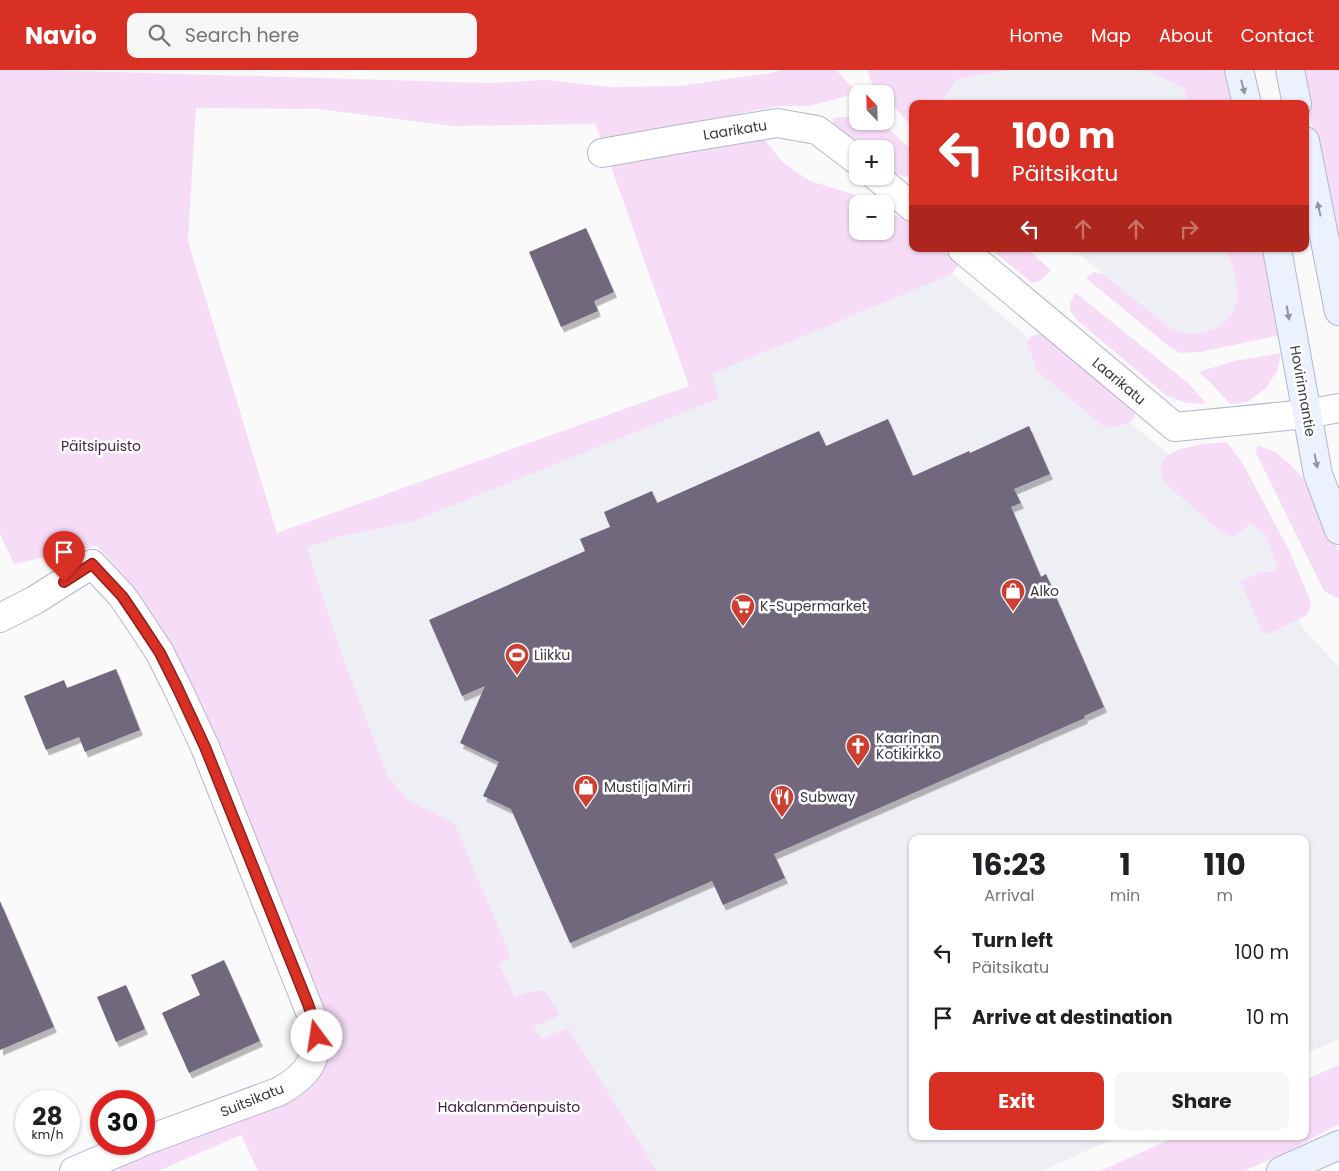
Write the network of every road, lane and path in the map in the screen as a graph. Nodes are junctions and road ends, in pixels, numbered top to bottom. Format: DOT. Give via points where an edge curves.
graph roads {
  1 [pos="1239,70"];
  2 [pos="1290,70"];
  3 [pos="1246,100"];
  4 [pos="1296,100"];
  5 [pos="602,153"];
  6 [pos="849,154"];
  7 [pos="1309,161"];
  8 [pos="886,185"];
  9 [pos="909,204"];
  10 [pos="966,252"];
  11 [pos="1277,252"];
  12 [pos="1339,311"];
  13 [pos="1339,408"];
  14 [pos="1307,414"];
  15 [pos="1339,530"];
  16 [pos="0,618"];
  17 [pos="155,1138"];
  18 [pos="1339,1145"];
  19 [pos="112,1155"];
  20 [pos="74,1171"];
  21 [pos="1281,1171"];
  1 -- 3 [label="street, one-way"];
  2 -- 4 [label="street"];
  5 -- 6 [label="street, Laarikatu" via="777,123 817,130"];
  12 -- 7 [label="street, one-way"];
  8 -- 9 [label="street"];
  10 -- 14 [label="street, Laarikatu" via="1174,427"];
  11 -- 14 [label="street, Hovirinnantie, one-way"];
  13 -- 14 [label="street, Laarikatu"];
  14 -- 15 [label="street, Hovirinnantie, one-way" via="1318,474"];
  16 -- 17 [label="street, Suitsikatu" via="92,564 122,596 160,653 205,747 314,1022 317,1036 314,1055 308,1070 294,1083"];
  18 -- 21 [label="street"];
  19 -- 20 [label="street"];
}
